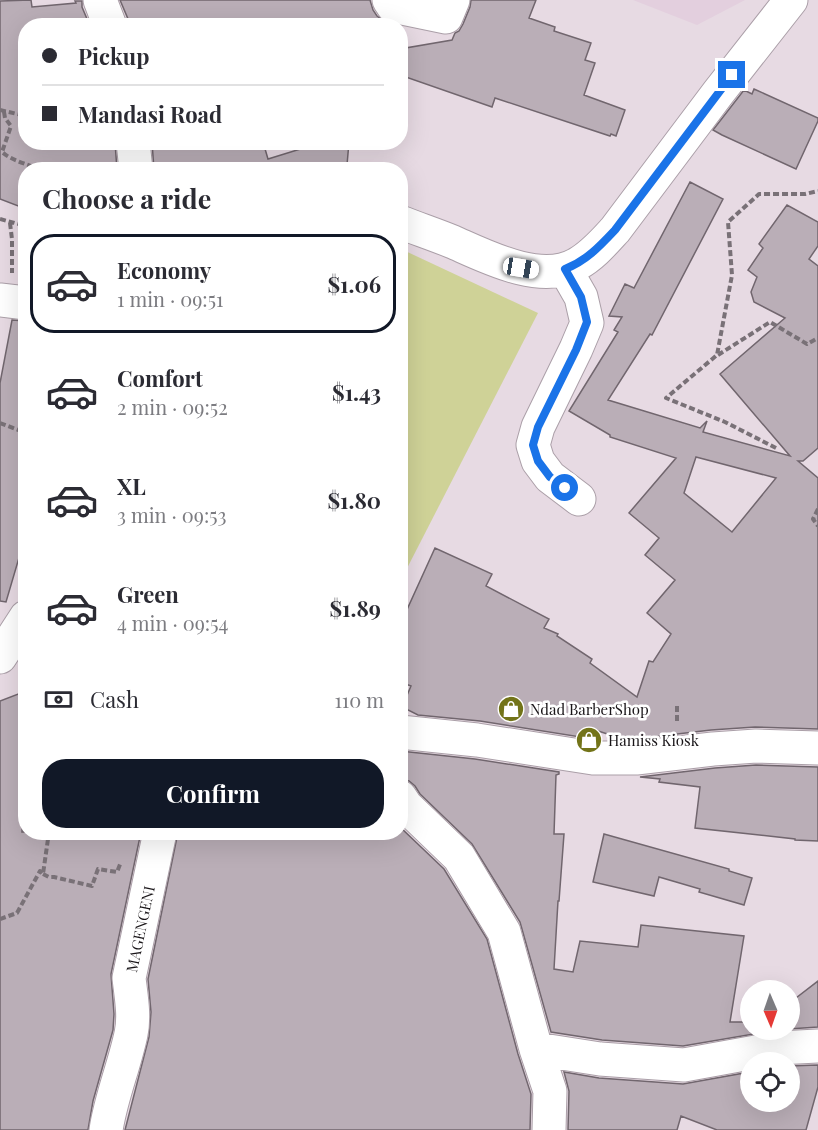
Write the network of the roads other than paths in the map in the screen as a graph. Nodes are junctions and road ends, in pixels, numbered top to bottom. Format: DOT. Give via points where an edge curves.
graph roads {
  1 [pos="100,0"];
  2 [pos="389,0"];
  3 [pos="453,0"];
  4 [pos="791,0"];
  5 [pos="108,18"];
  6 [pos="408,225"];
  7 [pos="565,269"];
  8 [pos="579,499"];
  9 [pos="18,629"];
  10 [pos="0,657"];
  11 [pos="408,733"];
  12 [pos="818,748"];
  13 [pos="408,808"];
  14 [pos="158,840"];
  15 [pos="818,1046"];
  16 [pos="536,1049"];
  17 [pos="106,1130"];
  18 [pos="549,1130"];
  1 -- 5 [label="street"];
  2 -- 3 [label="street" via="393,6 446,17"];
  4 -- 7 [label="street" via="615,230 598,248"];
  6 -- 7 [label="street" via="521,268 546,272"];
  7 -- 8 [label="street" via="581,297 587,322 533,445 538,461 550,477"];
  9 -- 10 [label="street"];
  11 -- 12 [label="street" via="592,758 636,758 756,746"];
  13 -- 16 [label="street" via="459,857 504,932"];
  14 -- 17 [label="street, MAGENGENI" via="129,978 132,1032"];
  15 -- 16 [label="street" via="778,1048 684,1065 600,1059"];
  16 -- 18 [label="street" via="550,1091"];
}
